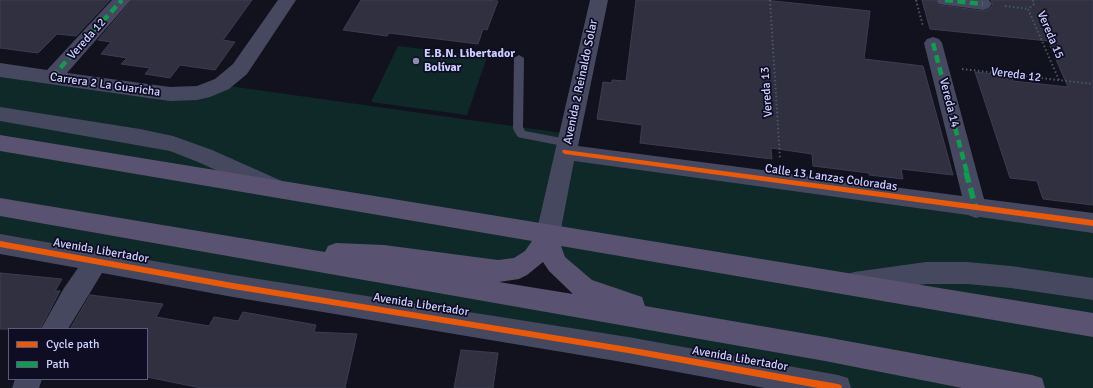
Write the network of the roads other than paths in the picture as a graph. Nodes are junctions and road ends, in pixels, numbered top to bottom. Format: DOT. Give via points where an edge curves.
graph roads {
  1 [pos="122,0"];
  2 [pos="287,0"];
  3 [pos="599,0"];
  4 [pos="945,0"];
  5 [pos="983,4"];
  6 [pos="933,42"];
  7 [pos="519,58"];
  8 [pos="0,70"];
  9 [pos="52,77"];
  10 [pos="0,114"];
  11 [pos="0,143"];
  12 [pos="566,148"];
  13 [pos="279,190"];
  14 [pos="0,207"];
  15 [pos="976,209"];
  16 [pos="1093,224"];
  17 [pos="548,234"];
  18 [pos="0,244"];
  19 [pos="286,256"];
  20 [pos="96,261"];
  21 [pos="853,284"];
  22 [pos="1093,289"];
  23 [pos="1093,325"];
  24 [pos="55,328"];
  25 [pos="706,329"];
  26 [pos="838,388"];
  27 [pos="1032,388"];
  1 -- 9 [label="street, Vereda 12"];
  2 -- 9 [label="street, Carrera 2 La Guaricha" via="240,69 227,81 210,90 170,94"];
  3 -- 12 [label="street, Avenida 2 Reinaldo Solar"];
  4 -- 5 [label="street"];
  6 -- 15 [label="street, Vereda 14"];
  7 -- 12 [label="lane" via="518,128 522,134"];
  8 -- 9 [label="street, Carrera 2 La Guaricha"];
  10 -- 13 [label="street" via="174,144"];
  11 -- 13 [label="main road"];
  12 -- 15 [label="street, Calle 13 Lanzas Coloradas"];
  12 -- 17 [label="street, Avenida 2 Reinaldo Solar"];
  13 -- 17 [label="main road"];
  14 -- 19 [label="main road, Avenida Libertador"];
  15 -- 16 [label="street, Calle 13 Lanzas Coloradas"];
  17 -- 19 [label="main road" via="533,258 519,268 498,272 384,255 339,253"];
  17 -- 21 [label="main road"];
  17 -- 25 [label="main road" via="550,252 557,264 584,288"];
  18 -- 20 [label="street, Avenida Libertador"];
  19 -- 25 [label="main road, Avenida Libertador"];
  20 -- 24 [label="street"];
  20 -- 26 [label="street, Avenida Libertador" via="233,286 628,350"];
  21 -- 22 [label="street" via="926,273 967,273"];
  21 -- 23 [label="main road"];
  25 -- 27 [label="main road, Avenida Libertador"];
}
